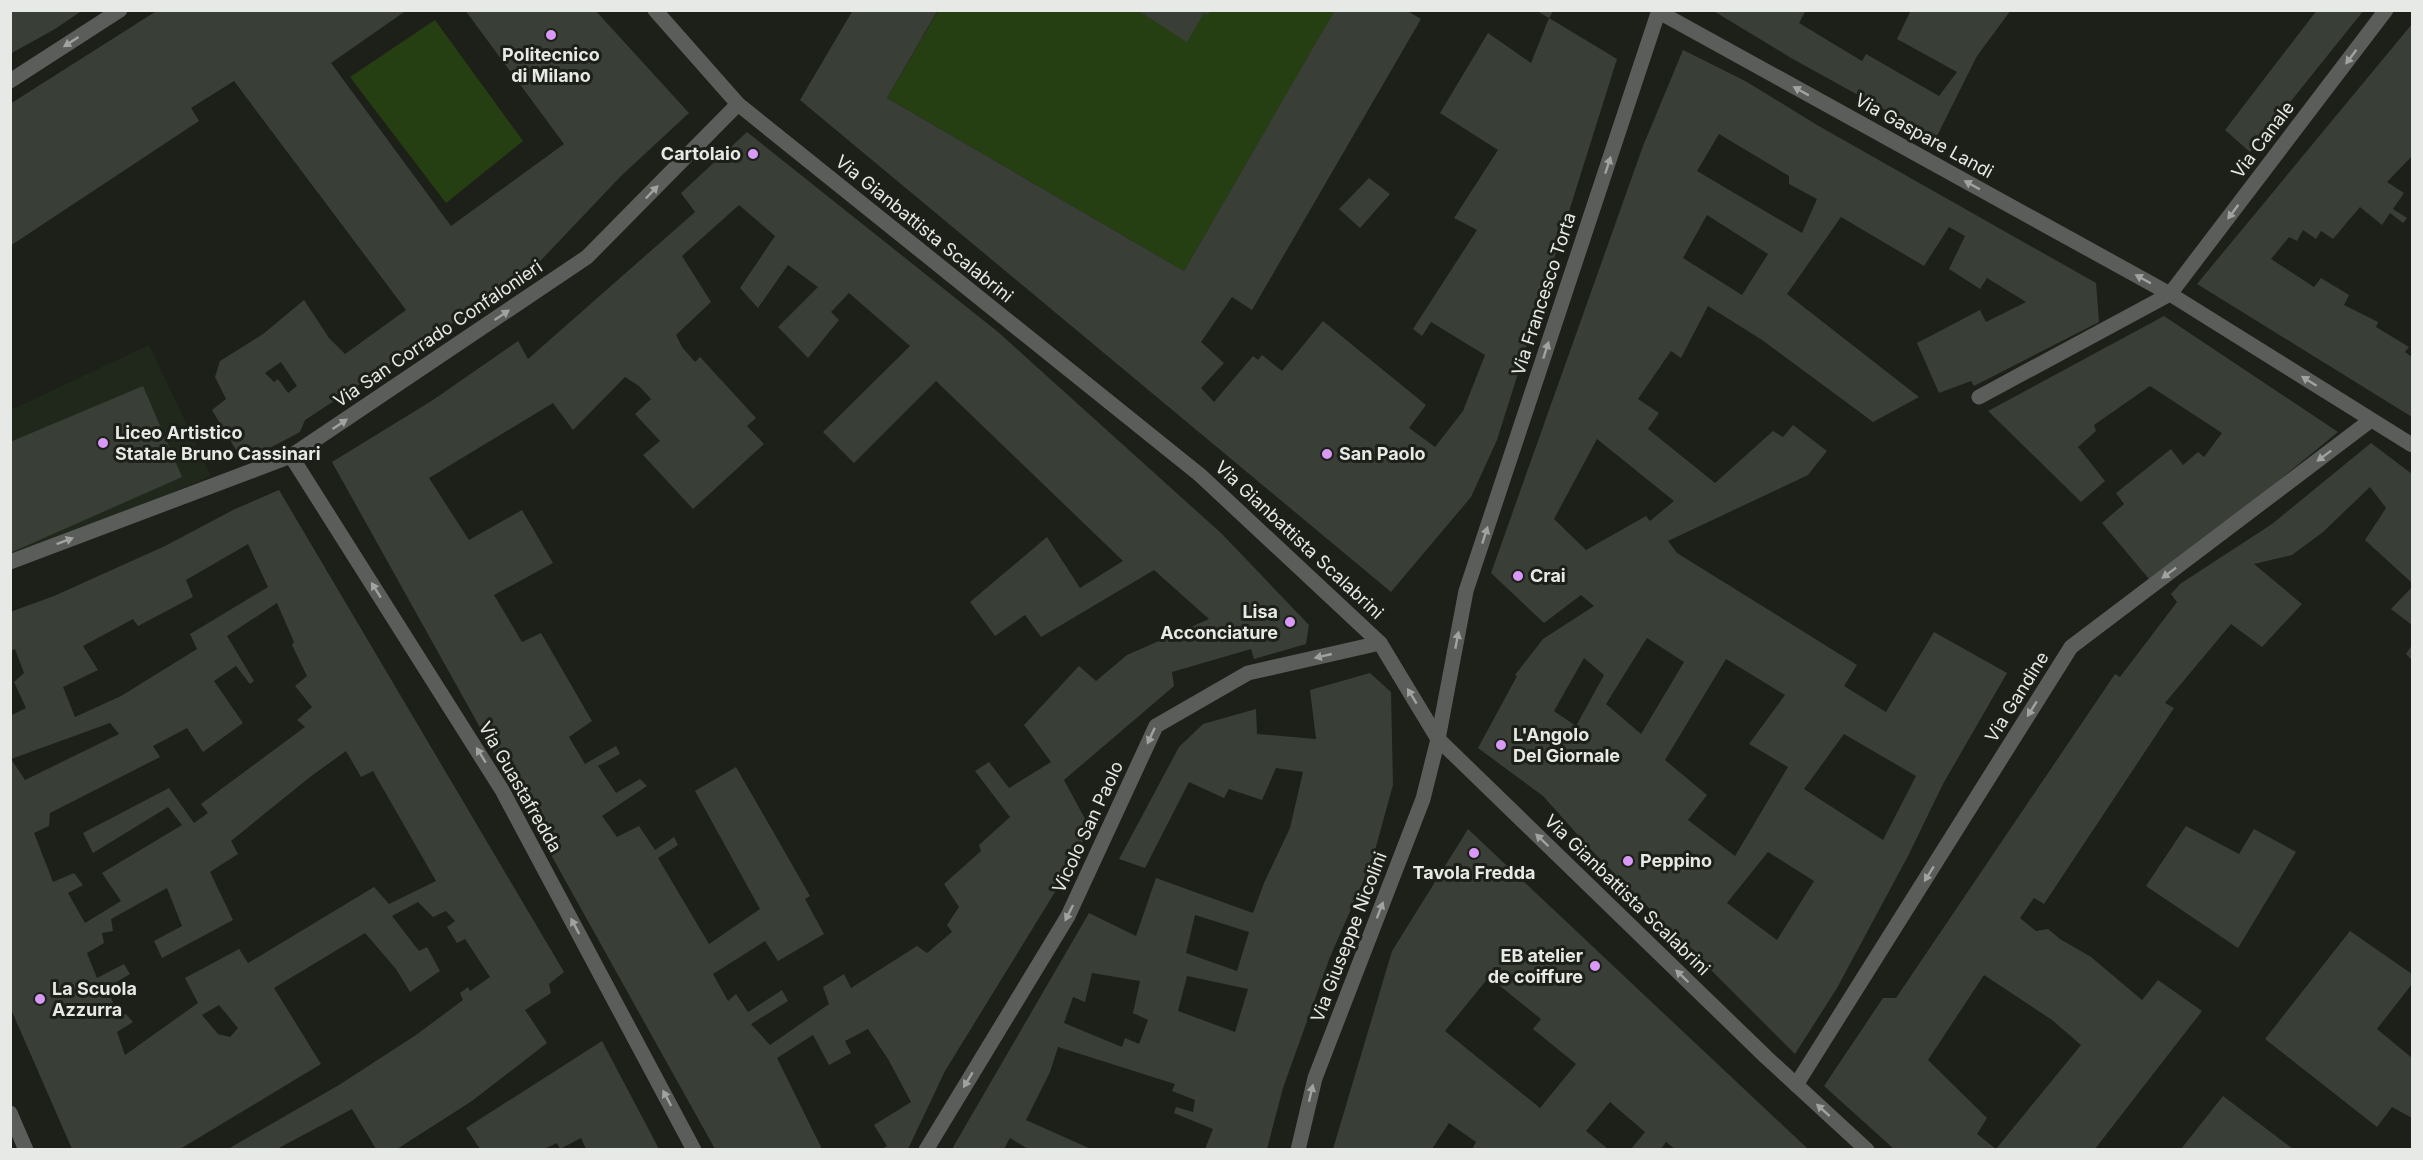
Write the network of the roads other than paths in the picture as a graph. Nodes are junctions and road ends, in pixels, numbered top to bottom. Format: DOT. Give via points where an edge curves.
graph roads {
  1 [pos="120,10"];
  2 [pos="655,10"];
  3 [pos="2386,10"];
  4 [pos="1659,11"];
  5 [pos="10,81"];
  6 [pos="738,104"];
  7 [pos="2170,294"];
  8 [pos="1979,397"];
  9 [pos="2371,420"];
  10 [pos="2412,445"];
  11 [pos="291,456"];
  12 [pos="10,562"];
  13 [pos="1380,643"];
  14 [pos="1438,739"];
  15 [pos="1796,1085"];
  16 [pos="10,1113"];
  17 [pos="26,1149"];
  18 [pos="694,1149"];
  19 [pos="926,1149"];
  20 [pos="1298,1149"];
  21 [pos="1867,1149"];
  1 -- 5 [label="street, one-way"];
  2 -- 6 [label="street, Via Gianbattista Scalabrini"];
  3 -- 7 [label="street, Via Canale, one-way"];
  7 -- 4 [label="street, Via Gaspare Landi, one-way"];
  14 -- 4 [label="street, Via Francesco Torta, one-way" via="1466,591"];
  11 -- 6 [label="street, Via San Corrado Confalonieri, one-way" via="587,257"];
  6 -- 13 [label="street, Via Gianbattista Scalabrini" via="1200,475"];
  7 -- 8 [label="street"];
  9 -- 7 [label="street, Via Gaspare Landi, one-way"];
  9 -- 10 [label="street, Via Gaspare Landi"];
  9 -- 15 [label="street, Via Gandine, one-way" via="2071,647"];
  12 -- 11 [label="street, Via San Corrado Confalonieri, one-way"];
  18 -- 11 [label="street, Via Guastafredda, one-way" via="502,790"];
  14 -- 13 [label="street, Via Gianbattista Scalabrini, one-way"];
  13 -- 19 [label="street, Vicolo San Paolo, one-way" via="1248,673 1156,726 1068,916"];
  15 -- 14 [label="street, Via Gianbattista Scalabrini, one-way"];
  20 -- 14 [label="street, Via Giuseppe Nicolini, one-way" via="1315,1077 1424,799"];
  21 -- 15 [label="street, Via Gianbattista Scalabrini, one-way"];
  16 -- 17 [label="street"];
}
